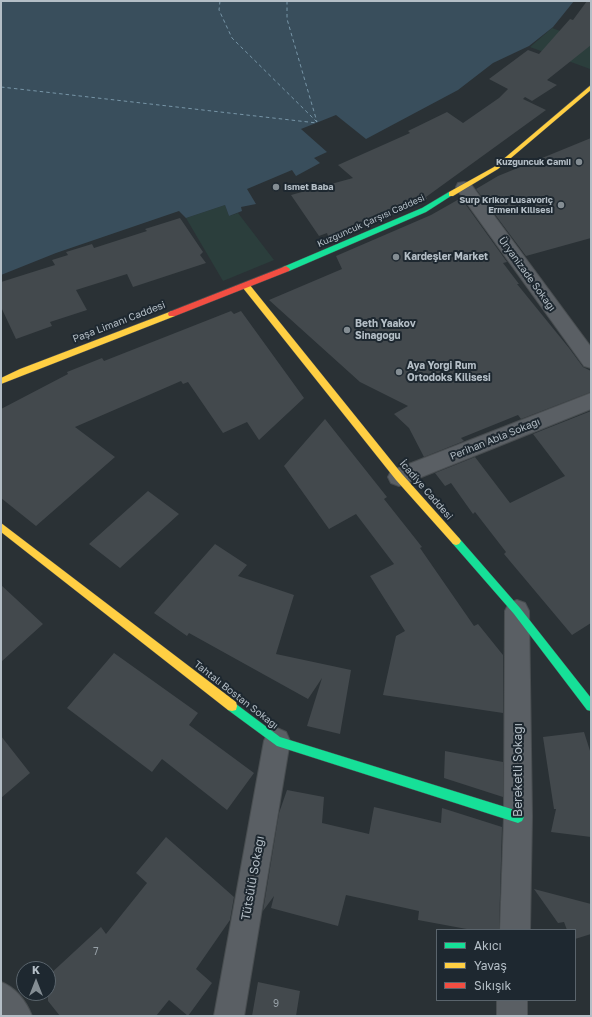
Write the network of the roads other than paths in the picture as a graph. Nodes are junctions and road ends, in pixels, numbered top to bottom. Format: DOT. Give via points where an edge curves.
graph roads {
  1 [pos="590,89"];
  2 [pos="464,187"];
  3 [pos="246,286"];
  4 [pos="591,361"];
  5 [pos="1,381"];
  6 [pos="591,400"];
  7 [pos="399,477"];
  8 [pos="1,527"];
  9 [pos="517,611"];
  10 [pos="591,706"];
  11 [pos="277,741"];
  12 [pos="518,818"];
  13 [pos="515,929"];
  14 [pos="1,997"];
  15 [pos="512,1001"];
  16 [pos="17,1016"];
  17 [pos="229,1016"];
  18 [pos="512,1016"];
  1 -- 2 [label="street, Kuzguncuk Çarşısı Caddesi" via="496,168"];
  2 -- 3 [label="street, Kuzguncuk Çarşısı Caddesi" via="424,210"];
  2 -- 4 [label="street, Üryanizade Sokağı"];
  3 -- 5 [label="street, Paşa Limanı Caddesi"];
  3 -- 7 [label="street, İcadiye Caddesi"];
  6 -- 7 [label="street, Perihan Abla Sokağı"];
  7 -- 9 [label="street, İcadiye Caddesi"];
  8 -- 11 [label="street, Tahtalı Bostan Sokağı"];
  9 -- 10 [label="street, İcadiye Caddesi"];
  9 -- 12 [label="street, Bereketli Sokağı"];
  11 -- 12 [label="street, Tahtalı Bostan Sokağı"];
  11 -- 17 [label="street, Tütsülü Sokağı"];
  12 -- 13 [label="street, Bereketli Sokağı"];
  14 -- 16 [label="street"];
  15 -- 18 [label="street"];
}
